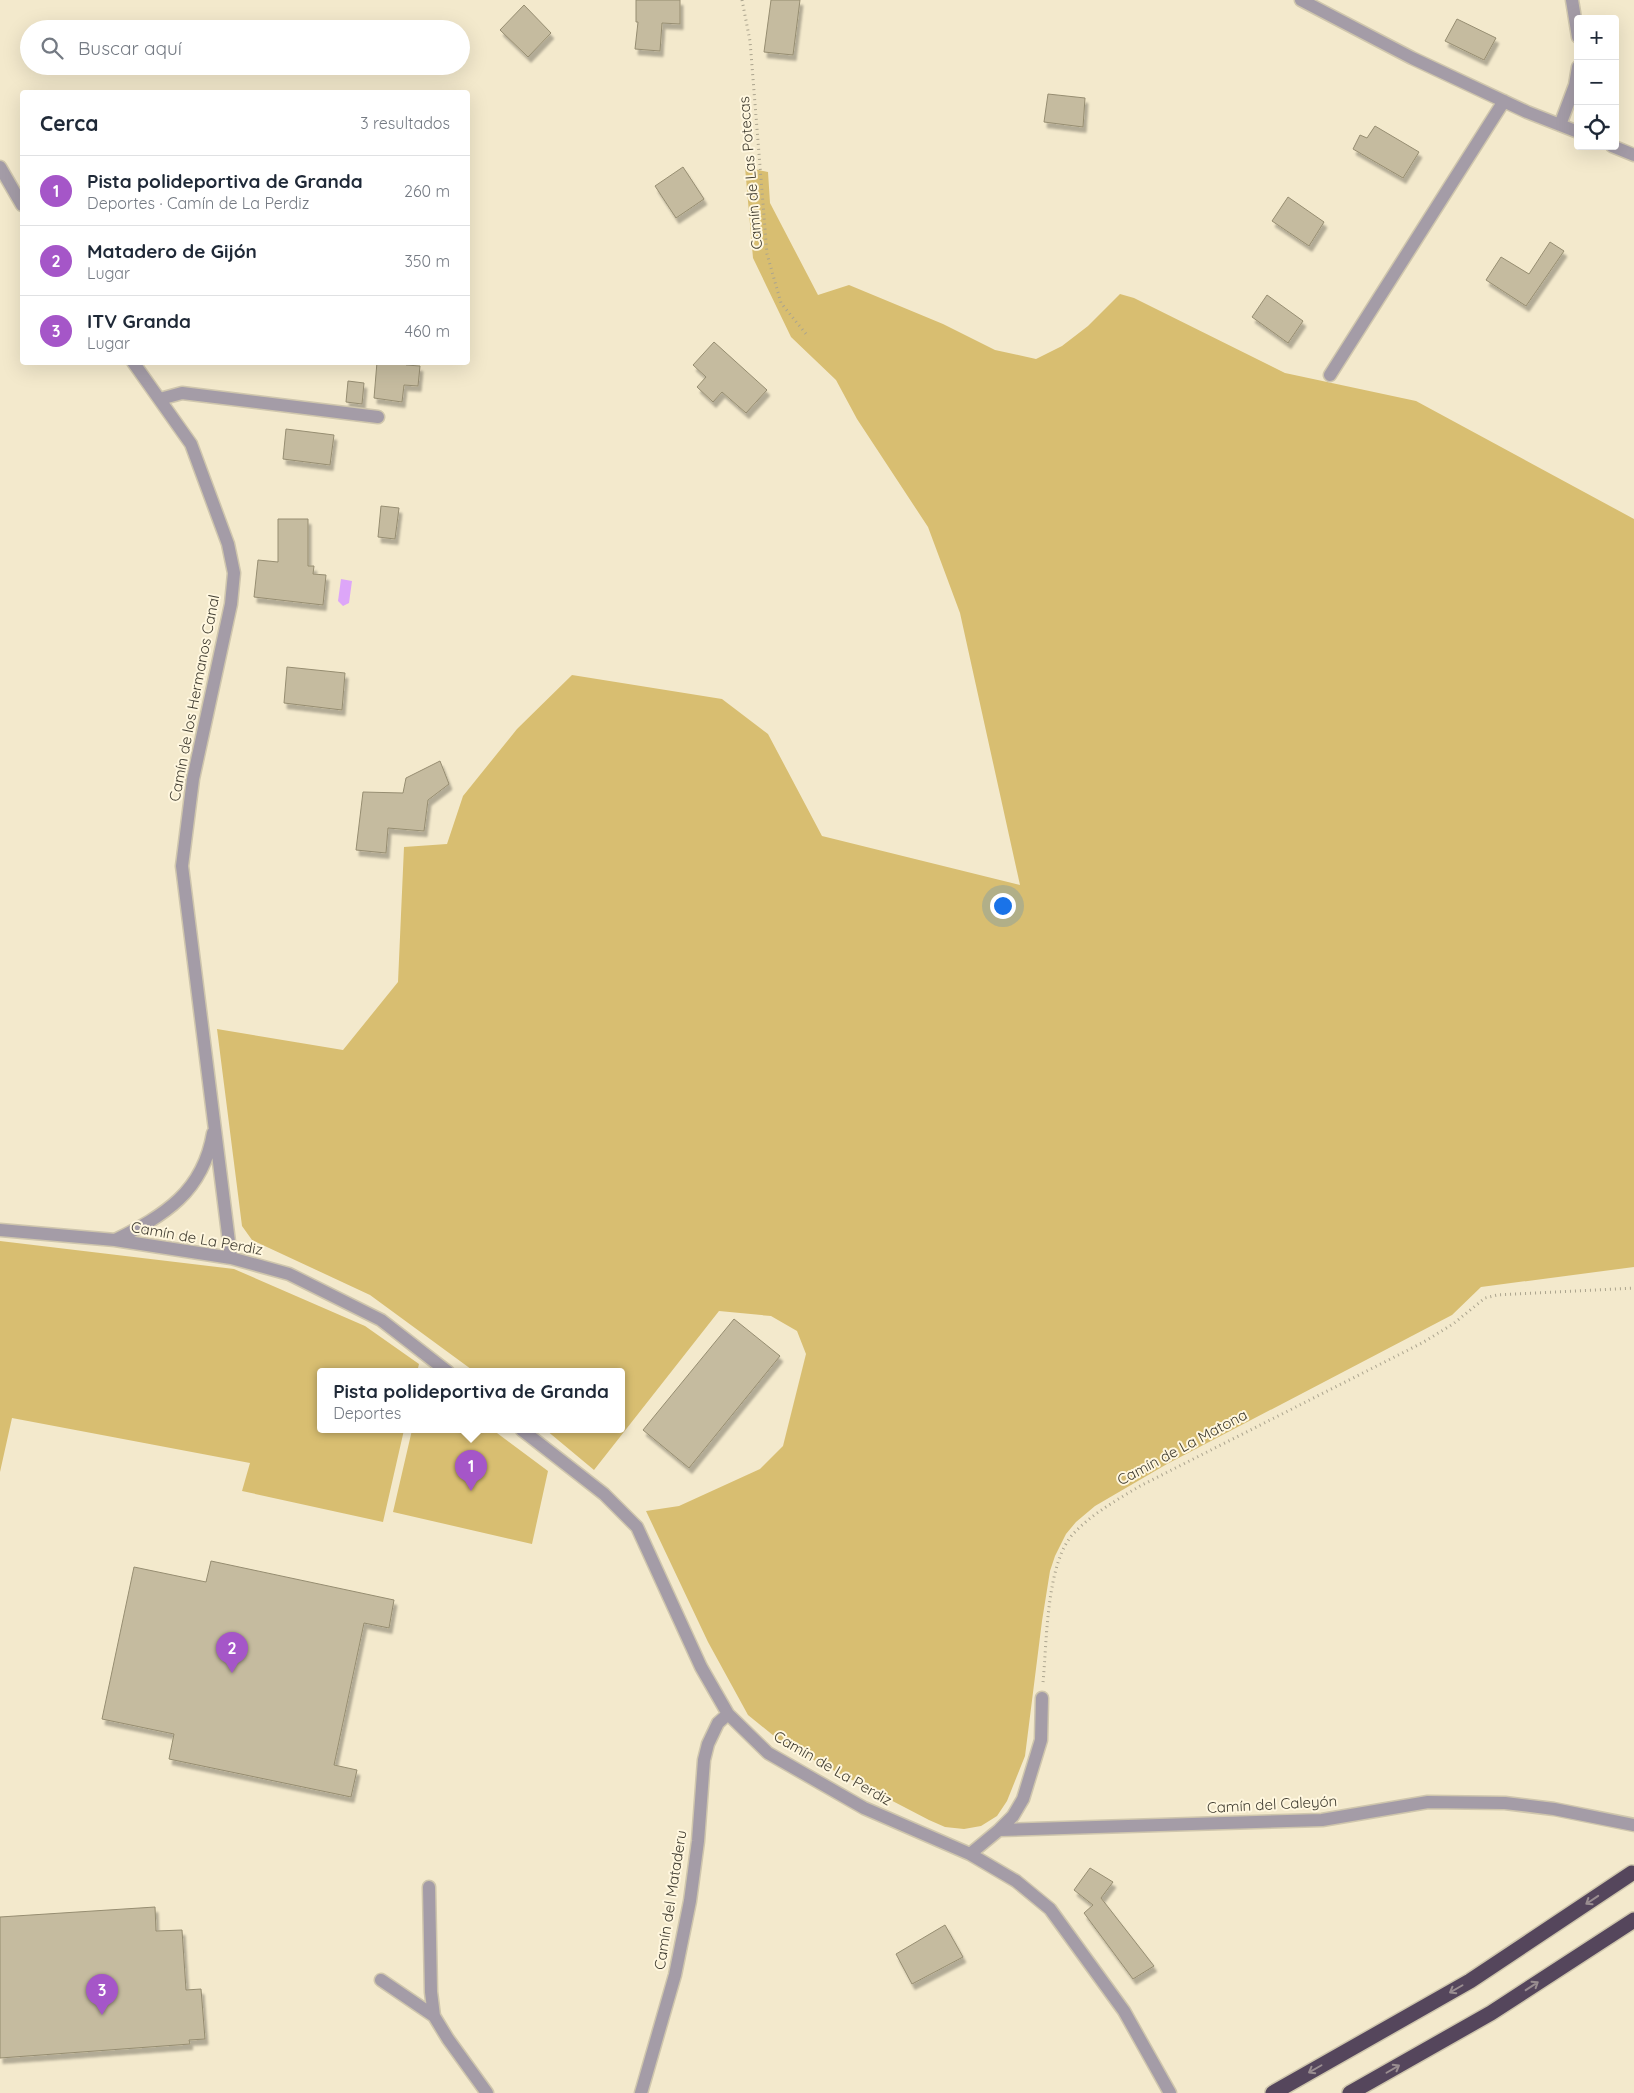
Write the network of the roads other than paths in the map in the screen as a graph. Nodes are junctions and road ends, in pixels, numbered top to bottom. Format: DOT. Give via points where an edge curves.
graph roads {
  1 [pos="1301,0"];
  2 [pos="1572,0"];
  3 [pos="1574,15"];
  4 [pos="1574,88"];
  5 [pos="1504,101"];
  6 [pos="1560,125"];
  7 [pos="1574,130"];
  8 [pos="1619,149"];
  9 [pos="1634,155"];
  10 [pos="0,167"];
  11 [pos="20,202"];
  12 [pos="135,365"];
  13 [pos="1330,375"];
  14 [pos="160,399"];
  15 [pos="378,417"];
  16 [pos="215,1124"];
  17 [pos="0,1230"];
  18 [pos="115,1240"];
  19 [pos="231,1258"];
  20 [pos="443,1368"];
  21 [pos="526,1433"];
  22 [pos="1042,1698"];
  23 [pos="728,1714"];
  24 [pos="1634,1825"];
  25 [pos="1000,1830"];
  26 [pos="970,1854"];
  27 [pos="1632,1873"];
  28 [pos="429,1887"];
  29 [pos="1634,1920"];
  30 [pos="380,1980"];
  31 [pos="434,2016"];
  32 [pos="488,2093"];
  33 [pos="641,2093"];
  34 [pos="1170,2093"];
  35 [pos="1273,2093"];
  36 [pos="1350,2093"];
  1 -- 5 [label="street"];
  2 -- 3 [label="street"];
  4 -- 6 [label="street"];
  5 -- 6 [label="street"];
  5 -- 13 [label="street"];
  6 -- 7 [label="street"];
  8 -- 9 [label="street"];
  10 -- 11 [label="street"];
  12 -- 14 [label="street, Camín de los Hermanos Canal"];
  14 -- 15 [label="street" via="182,393"];
  14 -- 16 [label="street, Camín de los Hermanos Canal" via="191,444 228,544 234,573 193,779 182,866"];
  16 -- 18 [label="street, Camín de los Hermanos Canal" via="211,1146 183,1197 156,1219"];
  16 -- 19 [label="street, Camín de los Hermanos Canal"];
  17 -- 18 [label="street, Camín de La Perdiz"];
  18 -- 19 [label="street, Camín de La Perdiz"];
  19 -- 20 [label="street, Camín de La Perdiz" via="289,1274 381,1320"];
  21 -- 23 [label="street, Camín de La Perdiz" via="604,1494 637,1527 701,1667"];
  22 -- 25 [label="street" via="1041,1740 1022,1799"];
  23 -- 26 [label="street, Camín de La Perdiz" via="768,1753 864,1808"];
  23 -- 33 [label="street, Camín del Mataderu" via="718,1723 704,1760 690,1901 675,1975"];
  24 -- 25 [label="street, Camín del Caleyón" via="1505,1803 1428,1802 1322,1820"];
  25 -- 26 [label="street"];
  26 -- 34 [label="street, Camín de La Perdiz" via="1016,1881 1050,1909 1124,2011"];
  27 -- 35 [label="highway, one-way" via="1470,1981"];
  28 -- 31 [label="street" via="430,1992"];
  36 -- 29 [label="highway, one-way" via="1491,2013"];
  30 -- 31 [label="street"];
  31 -- 32 [label="street"];
}
